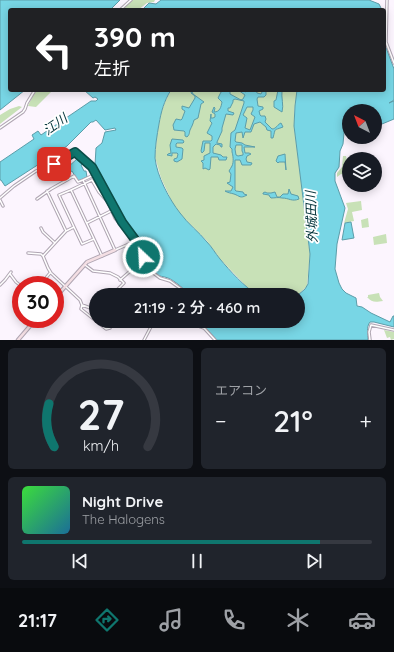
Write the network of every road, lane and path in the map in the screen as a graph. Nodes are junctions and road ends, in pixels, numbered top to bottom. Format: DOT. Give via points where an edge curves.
graph roads {
  1 [pos="130,0"];
  2 [pos="387,0"];
  3 [pos="122,8"];
  4 [pos="394,63"];
  5 [pos="34,92"];
  6 [pos="0,128"];
  7 [pos="96,174"];
  8 [pos="83,180"];
  9 [pos="85,184"];
  10 [pos="71,190"];
  11 [pos="48,191"];
  12 [pos="0,199"];
  13 [pos="37,199"];
  14 [pos="3,206"];
  15 [pos="111,211"];
  16 [pos="100,216"];
  17 [pos="87,223"];
  18 [pos="74,227"];
  19 [pos="41,228"];
  20 [pos="66,231"];
  21 [pos="94,239"];
  22 [pos="136,241"];
  23 [pos="133,242"];
  24 [pos="55,243"];
  25 [pos="115,250"];
  26 [pos="28,253"];
  27 [pos="44,256"];
  28 [pos="102,256"];
  29 [pos="144,259"];
  30 [pos="85,264"];
  31 [pos="51,273"];
  32 [pos="12,276"];
  33 [pos="48,276"];
  34 [pos="120,280"];
  35 [pos="0,285"];
  36 [pos="66,286"];
  37 [pos="119,288"];
  38 [pos="180,288"];
  39 [pos="82,305"];
  40 [pos="89,308"];
  41 [pos="89,316"];
  42 [pos="28,328"];
  43 [pos="105,328"];
  44 [pos="110,328"];
  45 [pos="150,328"];
  46 [pos="204,328"];
  47 [pos="394,330"];
  48 [pos="18,340"];
  49 [pos="144,340"];
  50 [pos="215,340"];
  51 [pos="370,340"];
  1 -- 3 [label="street"];
  2 -- 4 [label="street" via="386,42"];
  5 -- 6 [label="street" via="25,110"];
  7 -- 8 [label="street"];
  7 -- 12 [label="street" via="75,152 36,172"];
  7 -- 22 [label="street" via="122,222"];
  8 -- 9 [label="street"];
  8 -- 11 [label="street" via="78,182 74,176"];
  9 -- 10 [label="street"];
  9 -- 15 [label="street" via="92,180 108,202"];
  9 -- 16 [label="street"];
  10 -- 17 [label="street"];
  10 -- 18 [label="street" via="59,195"];
  11 -- 13 [label="street"];
  11 -- 20 [label="street"];
  12 -- 14 [label="street"];
  15 -- 16 [label="street"];
  15 -- 23 [label="street"];
  16 -- 17 [label="street"];
  16 -- 25 [label="street"];
  17 -- 21 [label="street"];
  18 -- 20 [label="street"];
  18 -- 21 [label="street" via="82,244"];
  19 -- 24 [label="street"];
  20 -- 24 [label="street"];
  21 -- 28 [label="street"];
  22 -- 23 [label="street"];
  22 -- 29 [label="street"];
  23 -- 25 [label="street"];
  24 -- 27 [label="street"];
  25 -- 28 [label="street"];
  26 -- 27 [label="street"];
  27 -- 31 [label="street"];
  28 -- 30 [label="street"];
  29 -- 34 [label="street"];
  29 -- 38 [label="street" via="155,275"];
  30 -- 34 [label="street" via="93,271 110,274"];
  30 -- 36 [label="street"];
  31 -- 33 [label="street"];
  31 -- 36 [label="street"];
  32 -- 35 [label="street" via="10,273"];
  34 -- 37 [label="street" via="124,283"];
  36 -- 39 [label="street" via="79,298"];
  39 -- 40 [label="street"];
  39 -- 41 [label="street" via="80,309"];
  42 -- 48 [label="street"];
  43 -- 44 [label="street"];
  45 -- 49 [label="street"];
  46 -- 50 [label="street"];
  47 -- 51 [label="street" via="371,325"];
}
